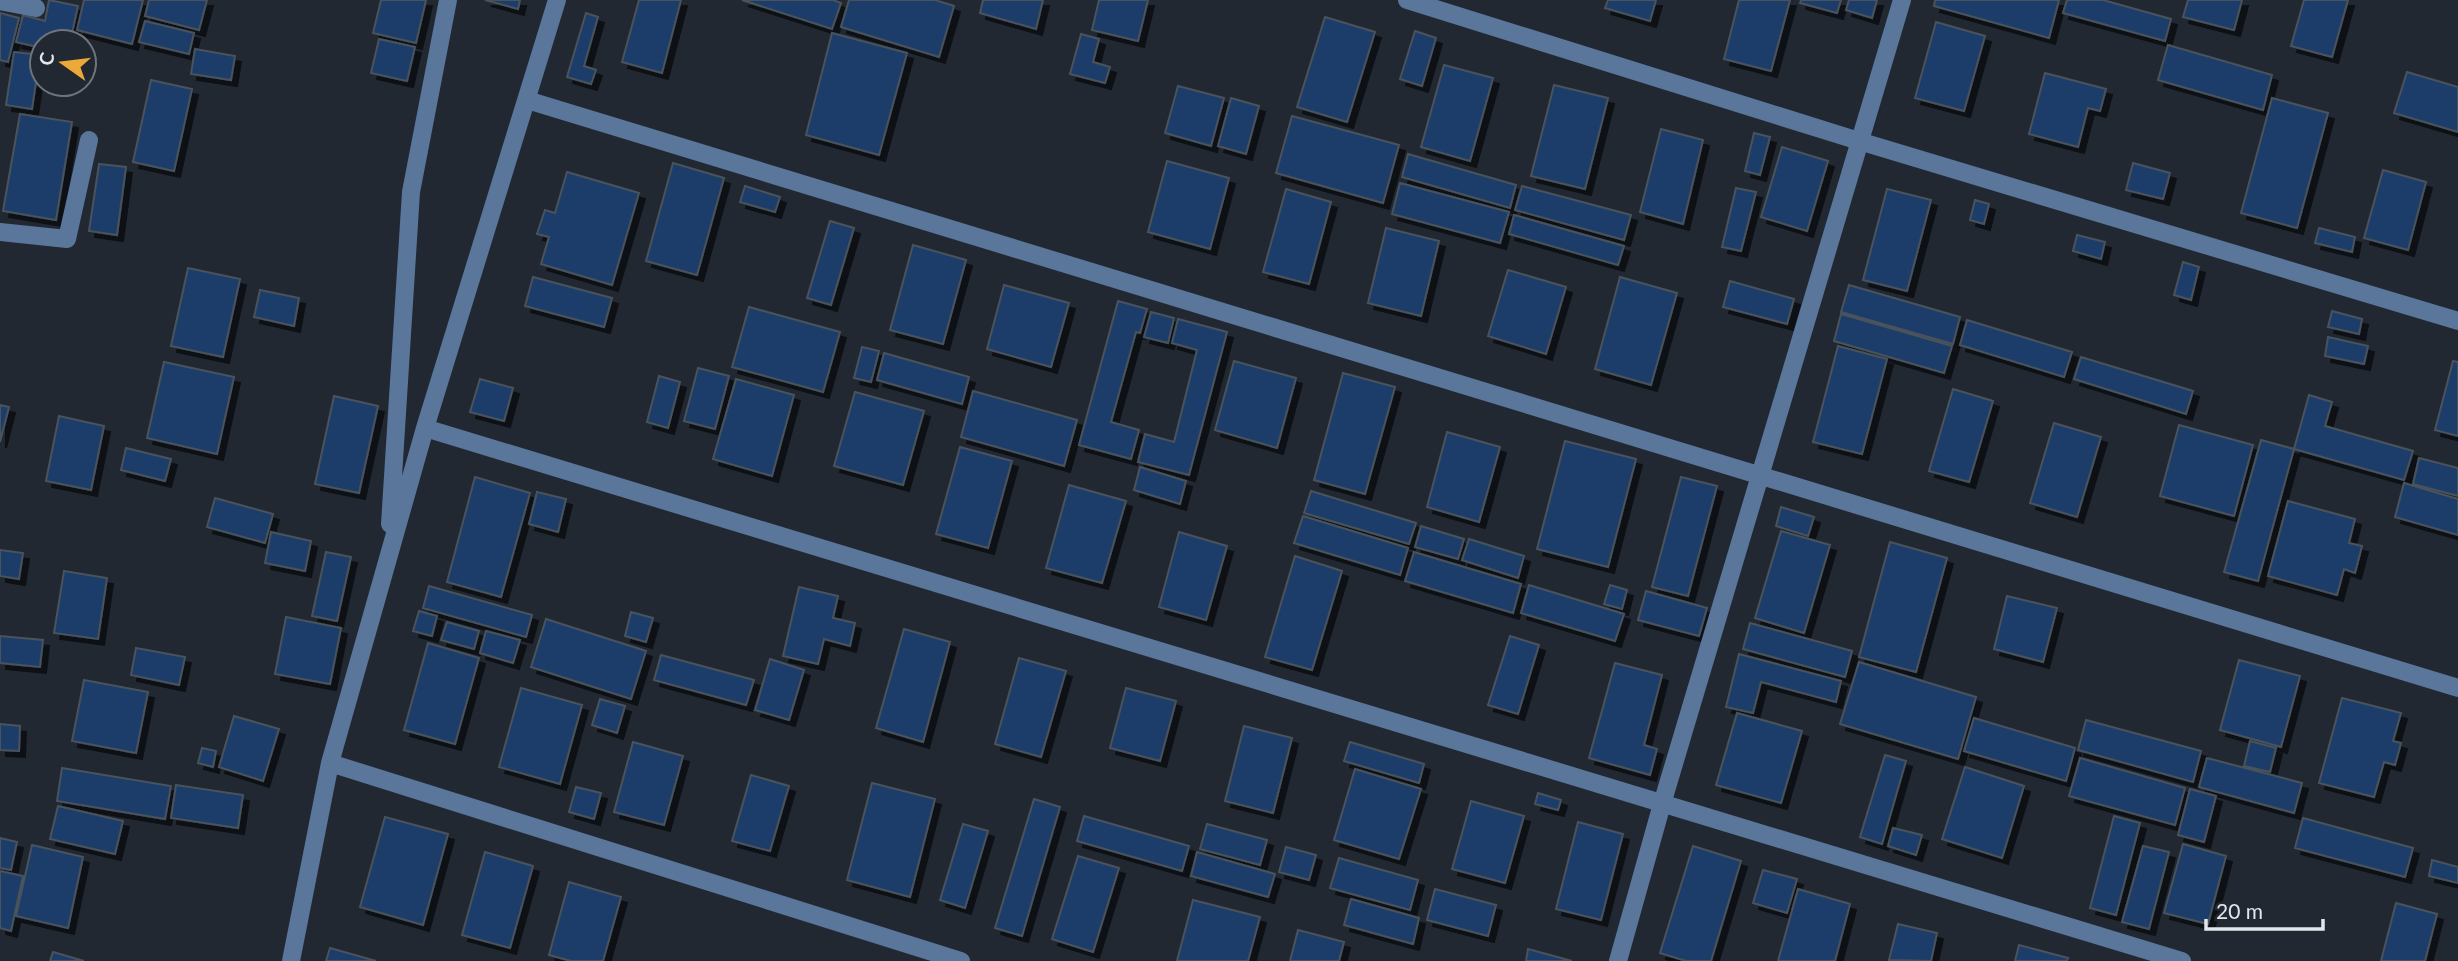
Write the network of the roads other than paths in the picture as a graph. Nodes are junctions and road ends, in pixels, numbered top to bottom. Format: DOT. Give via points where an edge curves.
graph roads {
  1 [pos="448,0"];
  2 [pos="557,0"];
  3 [pos="1407,0"];
  4 [pos="1902,0"];
  5 [pos="0,1"];
  6 [pos="36,8"];
  7 [pos="527,100"];
  8 [pos="89,140"];
  9 [pos="1859,141"];
  10 [pos="0,232"];
  11 [pos="2458,321"];
  12 [pos="425,428"];
  13 [pos="1761,476"];
  14 [pos="388,560"];
  15 [pos="2458,688"];
  16 [pos="330,763"];
  17 [pos="1662,804"];
  18 [pos="291,961"];
  19 [pos="961,961"];
  20 [pos="1618,961"];
  21 [pos="2182,961"];
  1 -- 14 [label="street" via="411,192"];
  2 -- 7 [label="street"];
  3 -- 9 [label="street"];
  4 -- 9 [label="street"];
  5 -- 6 [label="street"];
  7 -- 12 [label="street"];
  7 -- 13 [label="street"];
  8 -- 10 [label="street" via="68,239"];
  9 -- 11 [label="street"];
  9 -- 13 [label="street"];
  12 -- 14 [label="street"];
  12 -- 17 [label="street"];
  13 -- 15 [label="street"];
  13 -- 17 [label="street"];
  14 -- 16 [label="street"];
  16 -- 18 [label="street"];
  16 -- 19 [label="street"];
  17 -- 20 [label="street"];
  17 -- 21 [label="street"];
}
